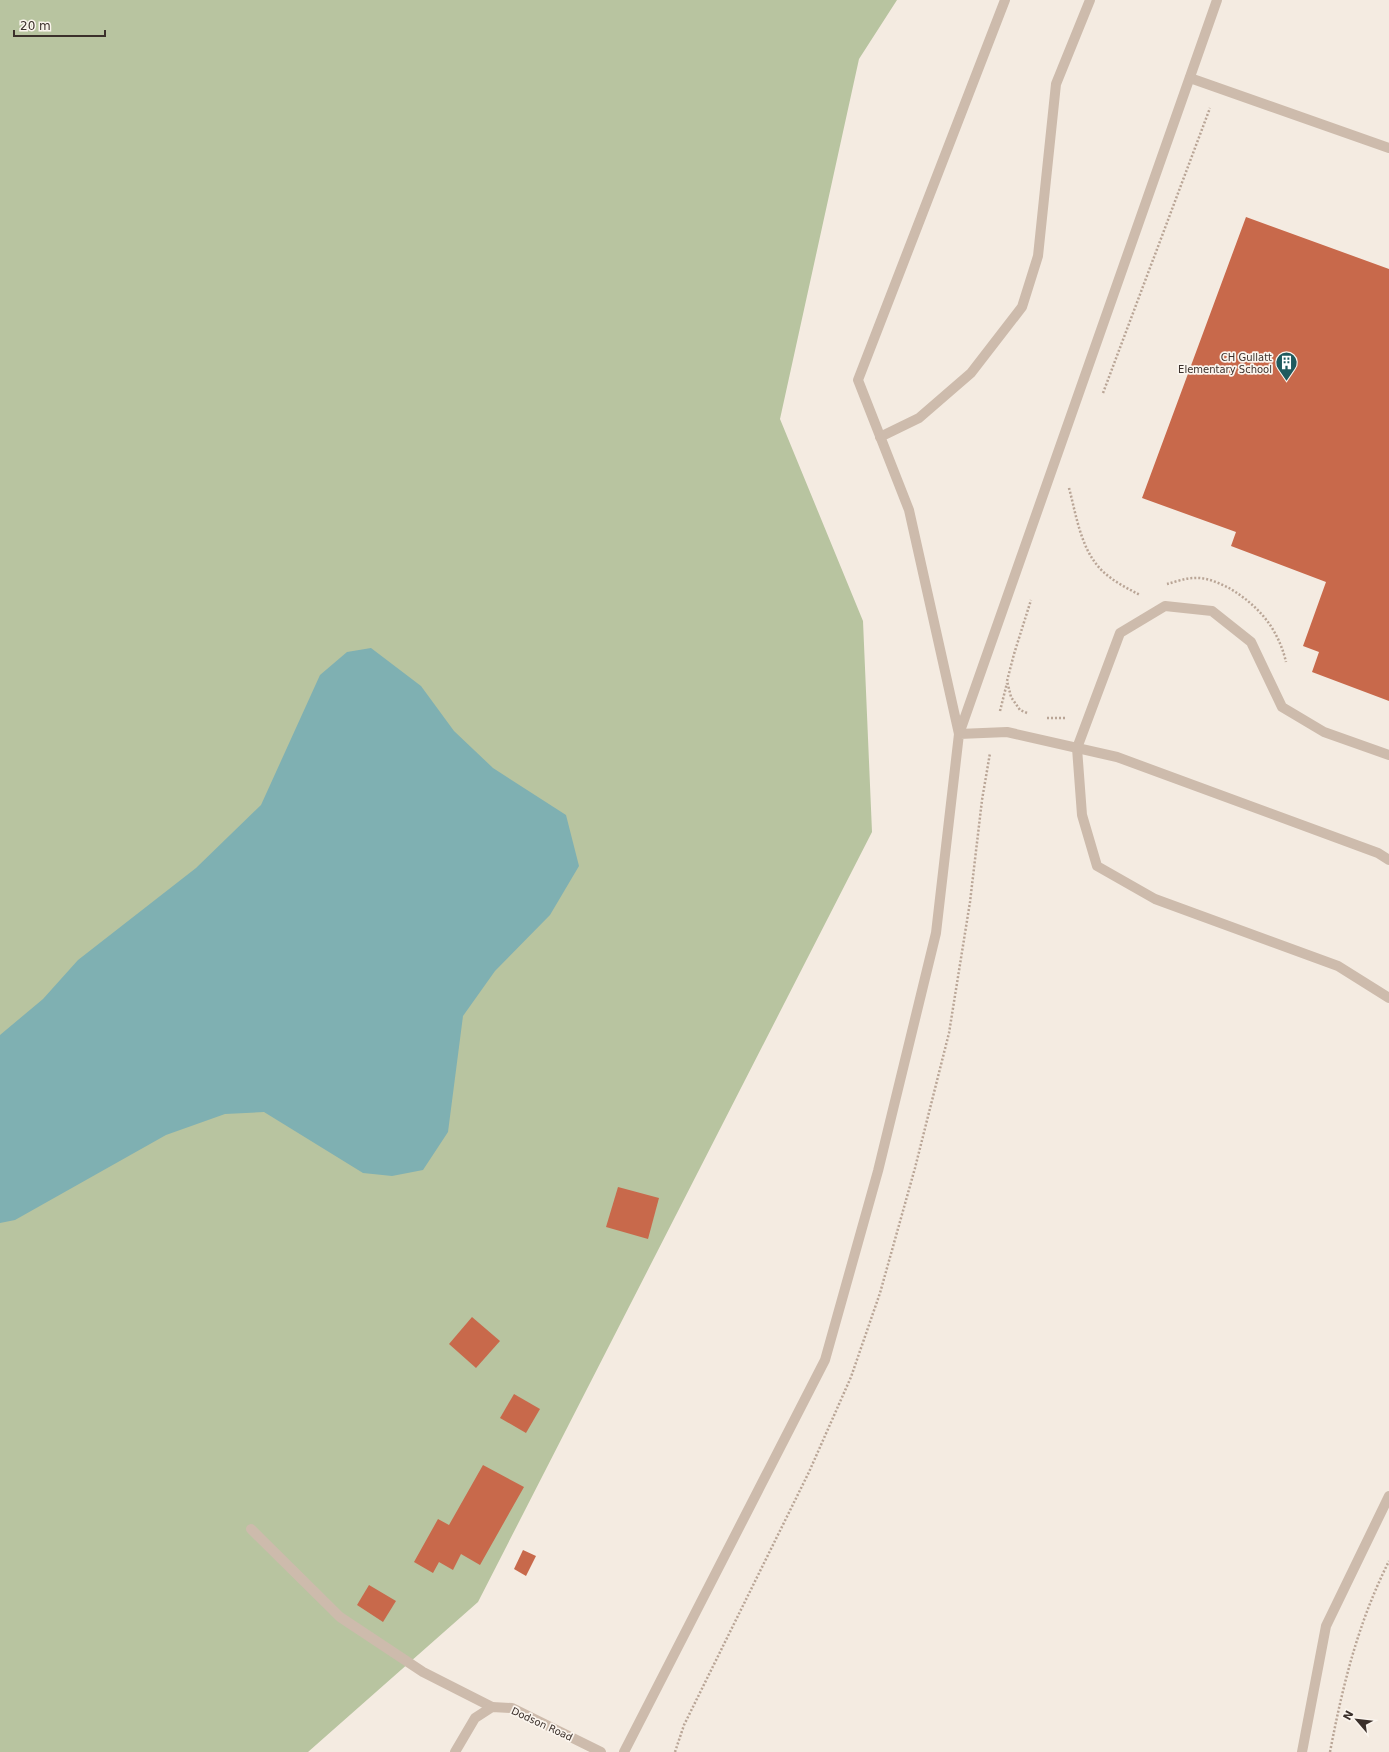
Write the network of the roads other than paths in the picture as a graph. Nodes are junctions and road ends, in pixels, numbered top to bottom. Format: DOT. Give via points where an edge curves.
graph roads {
  1 [pos="1005,0"];
  2 [pos="1090,0"];
  3 [pos="1217,0"];
  4 [pos="1190,78"];
  5 [pos="1389,148"];
  6 [pos="880,437"];
  7 [pos="959,734"];
  8 [pos="1076,748"];
  9 [pos="1389,755"];
  10 [pos="1389,860"];
  11 [pos="1389,998"];
  12 [pos="1389,1496"];
  13 [pos="251,1529"];
  14 [pos="492,1707"];
  15 [pos="455,1752"];
  16 [pos="601,1752"];
  17 [pos="624,1752"];
  18 [pos="1302,1752"];
  1 -- 6 [label="street" via="858,380"];
  2 -- 6 [label="street" via="1056,84 1038,256 1022,307 971,373 919,418"];
  3 -- 4 [label="street"];
  4 -- 5 [label="street"];
  4 -- 7 [label="street"];
  6 -- 7 [label="street" via="909,510"];
  7 -- 8 [label="street" via="1007,732"];
  7 -- 17 [label="street" via="936,933 878,1171 825,1360"];
  8 -- 9 [label="street" via="1120,633 1164,606 1212,611 1251,642 1282,707 1324,732"];
  8 -- 10 [label="street" via="1117,757 1378,853"];
  8 -- 11 [label="street" via="1082,815 1097,866 1155,899 1338,966"];
  12 -- 18 [label="street" via="1326,1626"];
  13 -- 14 [label="street" via="340,1617 423,1672"];
  14 -- 15 [label="street" via="475,1718"];
  14 -- 16 [label="street, Dodson Road" via="512,1708"];
}
